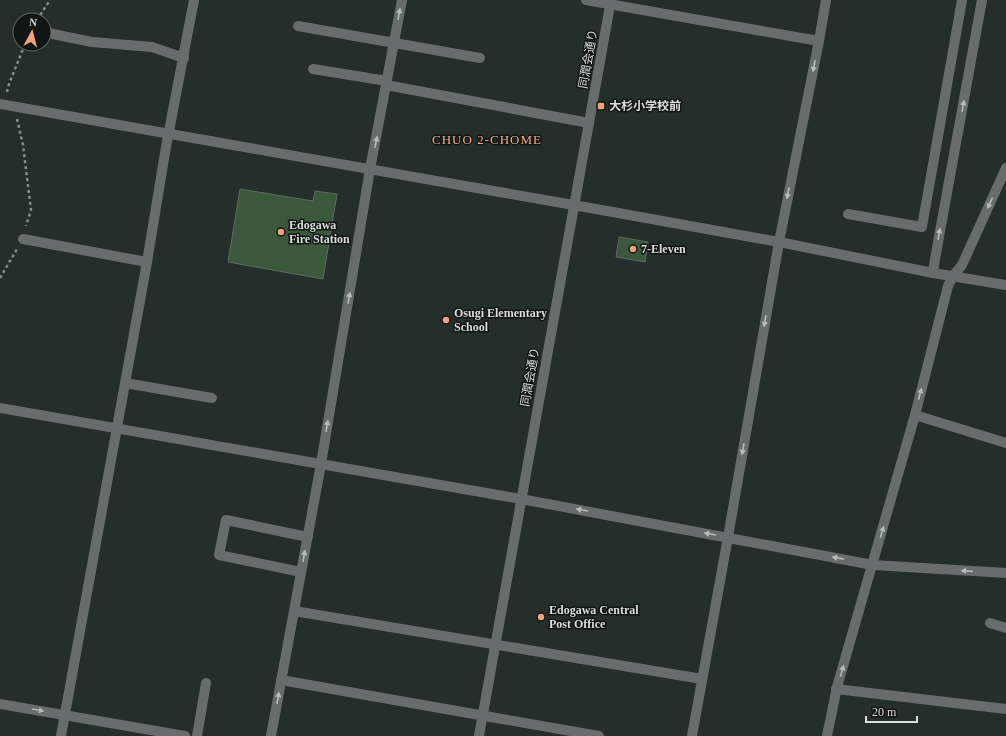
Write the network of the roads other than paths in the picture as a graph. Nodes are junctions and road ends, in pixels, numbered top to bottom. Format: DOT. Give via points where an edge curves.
graph roads {
  1 [pos="194,0"];
  2 [pos="402,0"];
  3 [pos="586,0"];
  4 [pos="826,0"];
  5 [pos="962,0"];
  6 [pos="982,0"];
  7 [pos="611,2"];
  8 [pos="298,26"];
  9 [pos="52,34"];
  10 [pos="819,41"];
  11 [pos="394,43"];
  12 [pos="184,58"];
  13 [pos="480,58"];
  14 [pos="313,69"];
  15 [pos="387,83"];
  16 [pos="6,105"];
  17 [pos="589,122"];
  18 [pos="169,133"];
  19 [pos="1006,168"];
  20 [pos="370,169"];
  21 [pos="574,205"];
  22 [pos="848,214"];
  23 [pos="23,239"];
  24 [pos="779,242"];
  25 [pos="147,262"];
  26 [pos="933,272"];
  27 [pos="953,276"];
  28 [pos="1006,285"];
  29 [pos="125,383"];
  30 [pos="212,398"];
  31 [pos="0,408"];
  32 [pos="915,415"];
  33 [pos="117,428"];
  34 [pos="1006,442"];
  35 [pos="321,464"];
  36 [pos="521,499"];
  37 [pos="308,537"];
  38 [pos="728,537"];
  39 [pos="873,564"];
  40 [pos="301,572"];
  41 [pos="1006,573"];
  42 [pos="294,611"];
  43 [pos="990,623"];
  44 [pos="1006,628"];
  45 [pos="495,645"];
  46 [pos="702,679"];
  47 [pos="281,680"];
  48 [pos="206,683"];
  49 [pos="836,689"];
  50 [pos="0,704"];
  51 [pos="1006,708"];
  52 [pos="65,715"];
  53 [pos="482,716"];
  54 [pos="61,736"];
  55 [pos="185,736"];
  56 [pos="197,736"];
  57 [pos="271,736"];
  58 [pos="479,736"];
  59 [pos="599,736"];
  60 [pos="692,736"];
  61 [pos="827,736"];
  1 -- 12 [label="street"];
  11 -- 2 [label="street, one-way"];
  3 -- 7 [label="street"];
  4 -- 10 [label="street"];
  5 -- 22 [label="street" via="922,226"];
  26 -- 6 [label="street, one-way"];
  7 -- 10 [label="street"];
  7 -- 17 [label="street, 同潤会通り"];
  8 -- 11 [label="street"];
  9 -- 12 [label="street" via="92,42 152,47"];
  10 -- 24 [label="street, one-way"];
  11 -- 13 [label="street"];
  11 -- 15 [label="street"];
  12 -- 18 [label="street"];
  14 -- 15 [label="street"];
  15 -- 17 [label="street"];
  20 -- 15 [label="street, one-way"];
  16 -- 18 [label="street"];
  17 -- 21 [label="street, 同潤会通り"];
  18 -- 20 [label="street"];
  18 -- 25 [label="street"];
  19 -- 27 [label="street, one-way" via="962,265"];
  20 -- 21 [label="street"];
  35 -- 20 [label="street, one-way"];
  21 -- 24 [label="street"];
  21 -- 36 [label="street, 同潤会通り"];
  23 -- 25 [label="street"];
  24 -- 26 [label="street"];
  24 -- 38 [label="street, one-way"];
  25 -- 29 [label="street"];
  26 -- 27 [label="street"];
  27 -- 28 [label="street"];
  32 -- 27 [label="street, one-way" via="948,286"];
  29 -- 30 [label="street"];
  29 -- 33 [label="street"];
  31 -- 33 [label="street"];
  32 -- 34 [label="street"];
  39 -- 32 [label="street, one-way"];
  33 -- 35 [label="street"];
  33 -- 52 [label="street"];
  35 -- 36 [label="street"];
  35 -- 37 [label="street"];
  38 -- 36 [label="street, one-way"];
  36 -- 45 [label="street, 同潤会通り"];
  40 -- 37 [label="street, one-way"];
  37 -- 40 [label="street" via="226,520 219,555"];
  39 -- 38 [label="street, one-way"];
  38 -- 46 [label="street"];
  41 -- 39 [label="street, one-way"];
  49 -- 39 [label="street, one-way"];
  40 -- 42 [label="street"];
  42 -- 45 [label="street"];
  42 -- 47 [label="street"];
  43 -- 44 [label="street"];
  45 -- 46 [label="street"];
  45 -- 53 [label="street, 同潤会通り"];
  46 -- 60 [label="street"];
  47 -- 53 [label="street"];
  57 -- 47 [label="street, one-way"];
  48 -- 56 [label="street"];
  49 -- 51 [label="street"];
  49 -- 61 [label="street"];
  50 -- 52 [label="street, one-way"];
  52 -- 54 [label="street"];
  52 -- 55 [label="street"];
  53 -- 58 [label="street, 同潤会通り"];
  53 -- 59 [label="street"];
}
